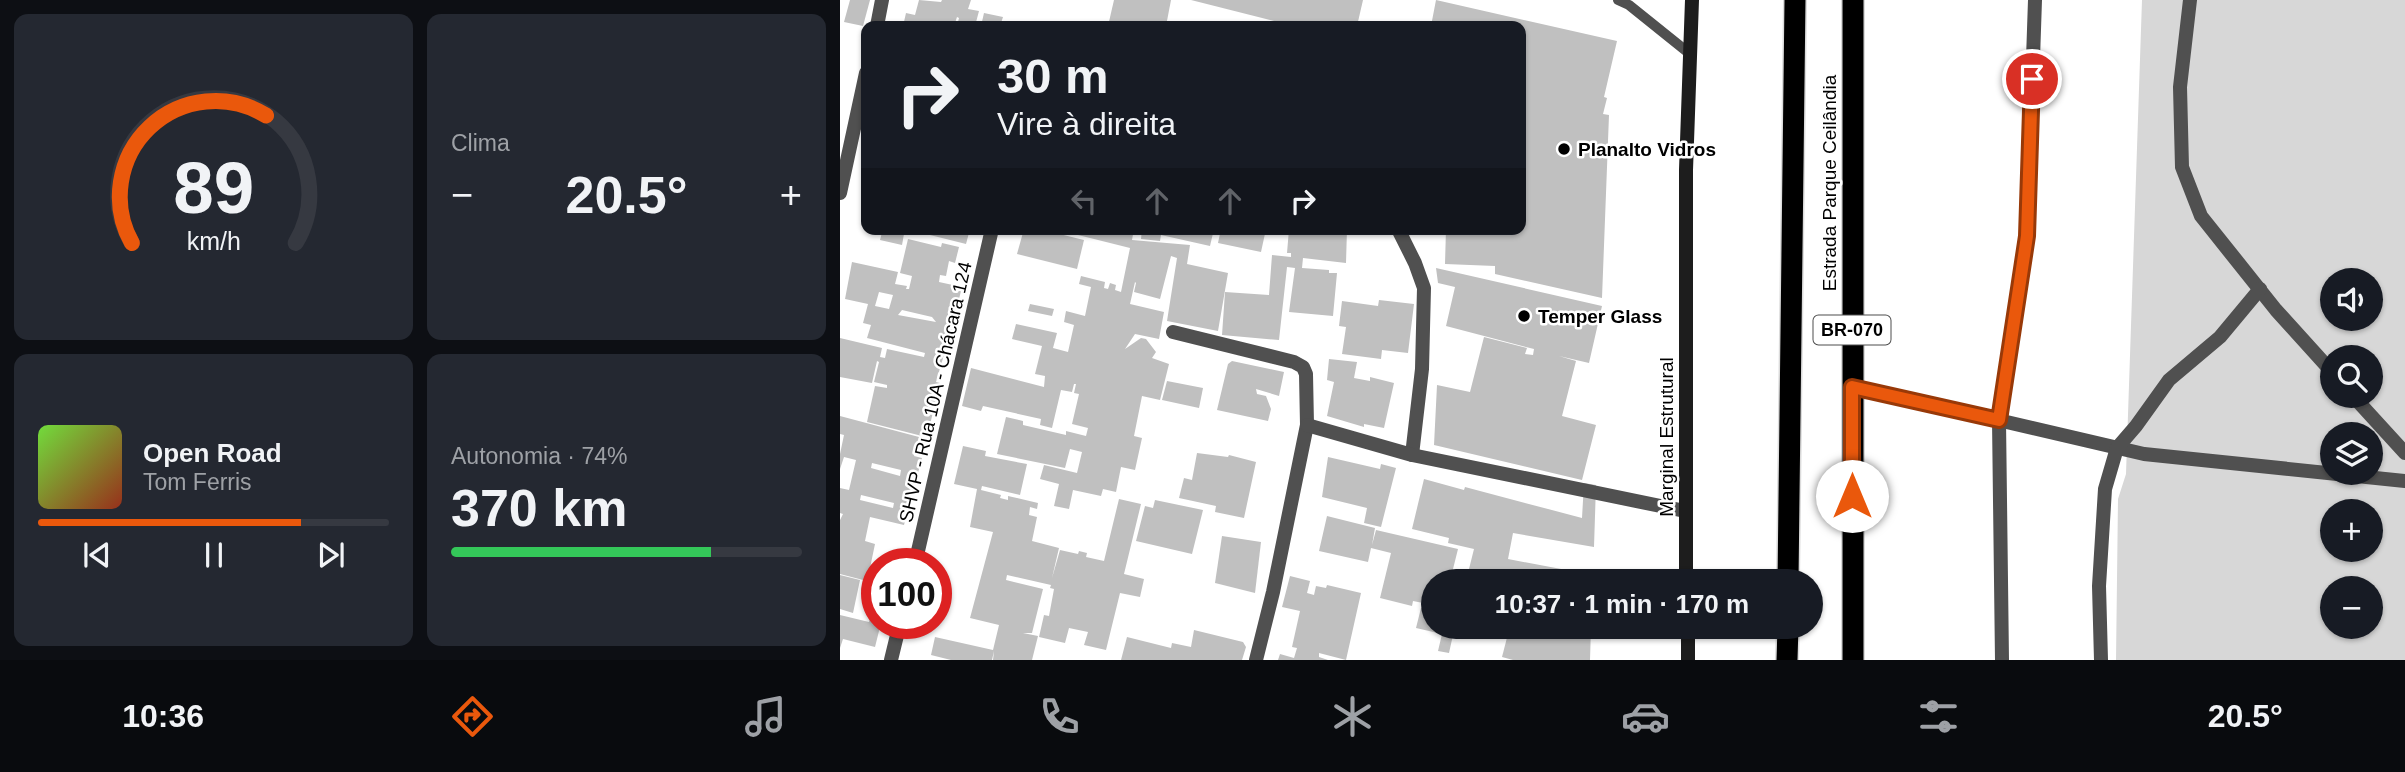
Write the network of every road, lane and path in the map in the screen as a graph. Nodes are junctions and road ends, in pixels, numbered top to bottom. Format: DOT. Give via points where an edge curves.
graph roads {
  1 [pos="882,0"];
  2 [pos="1618,0"];
  3 [pos="1692,0"];
  4 [pos="1795,0"];
  5 [pos="1853,0"];
  6 [pos="2035,0"];
  7 [pos="2190,0"];
  8 [pos="878,21"];
  9 [pos="1690,54"];
  10 [pos="861,96"];
  11 [pos="840,193"];
  12 [pos="991,235"];
  13 [pos="1401,235"];
  14 [pos="2260,289"];
  15 [pos="1173,332"];
  16 [pos="2320,358"];
  17 [pos="1852,387"];
  18 [pos="2364,408"];
  19 [pos="1999,420"];
  20 [pos="1307,425"];
  21 [pos="2117,448"];
  22 [pos="2405,453"];
  23 [pos="1412,455"];
  24 [pos="2405,481"];
  25 [pos="1685,511"];
  26 [pos="919,548"];
  27 [pos="1686,569"];
  28 [pos="1788,569"];
  29 [pos="896,639"];
  30 [pos="1688,639"];
  31 [pos="1788,639"];
  32 [pos="891,660"];
  33 [pos="1256,660"];
  34 [pos="1688,660"];
  35 [pos="1787,660"];
  36 [pos="1853,660"];
  37 [pos="2002,660"];
  38 [pos="2101,660"];
  1 -- 8 [label="street"];
  2 -- 9 [label="lane"];
  3 -- 9 [label="main road, Marginal Estrutural"];
  4 -- 28 [label="highway, Estrada Parque Ceilândia / BR-070"];
  5 -- 17 [label="highway, Estrada Parque Ceilândia / BR-070"];
  6 -- 19 [label="street" via="2027,236"];
  7 -- 14 [label="street" via="2180,87 2182,167 2201,216"];
  9 -- 25 [label="main road, Marginal Estrutural"];
  10 -- 11 [label="street"];
  12 -- 26 [label="street, SHVP - Rua 10A - Chácara 124"];
  13 -- 23 [label="street" via="1424,288 1422,369"];
  14 -- 16 [label="street"];
  14 -- 21 [label="street" via="2220,337 2169,380"];
  15 -- 20 [label="street" via="1303,367"];
  17 -- 19 [label="street"];
  17 -- 36 [label="highway, Estrada Parque Ceilândia / BR-070"];
  18 -- 22 [label="street"];
  19 -- 21 [label="street"];
  19 -- 37 [label="street"];
  20 -- 23 [label="street"];
  20 -- 33 [label="street"];
  21 -- 24 [label="street"];
  21 -- 38 [label="street" via="2105,489 2099,586"];
  23 -- 25 [label="street"];
  25 -- 27 [label="main road, Marginal Estrutural"];
  29 -- 32 [label="street"];
  30 -- 34 [label="main road"];
  31 -- 35 [label="highway"];
}
